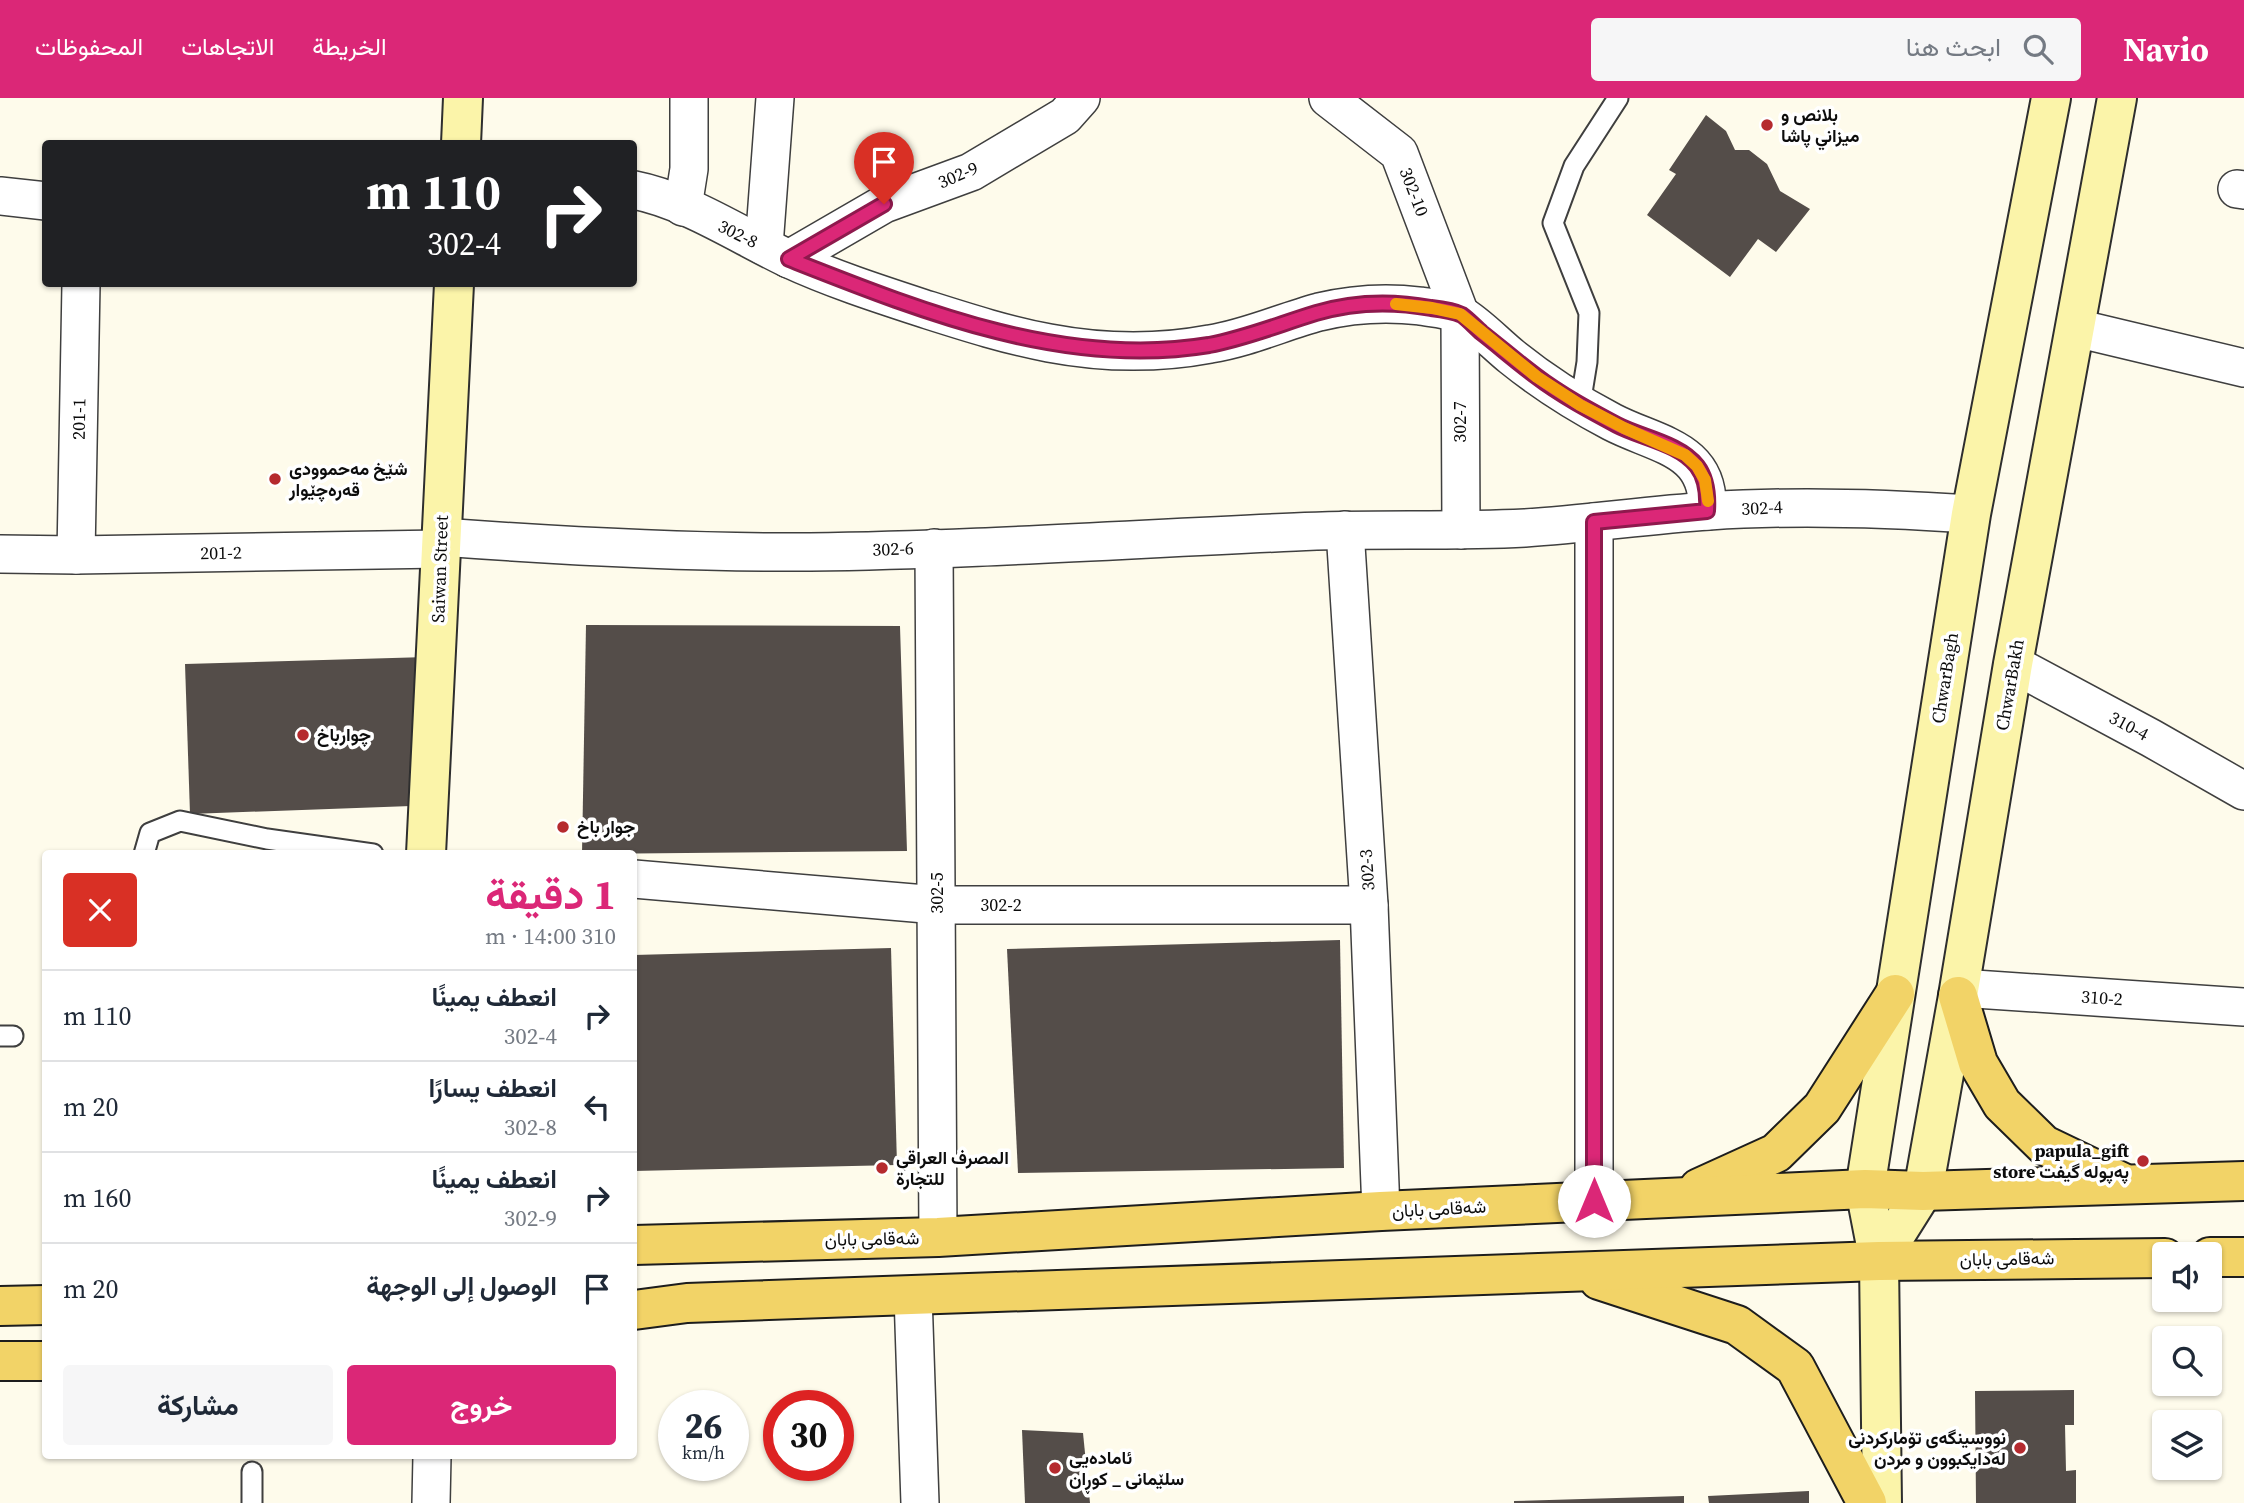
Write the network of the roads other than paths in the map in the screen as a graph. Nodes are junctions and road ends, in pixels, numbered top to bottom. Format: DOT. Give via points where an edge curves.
graph roads {
  1 [pos="463,98"];
  2 [pos="689,98"];
  3 [pos="775,98"];
  4 [pos="1081,98"];
  5 [pos="1328,98"];
  6 [pos="1619,98"];
  7 [pos="2051,98"];
  8 [pos="2117,98"];
  9 [pos="461,140"];
  10 [pos="637,191"];
  11 [pos="0,196"];
  12 [pos="42,201"];
  13 [pos="683,207"];
  14 [pos="777,252"];
  15 [pos="81,287"];
  16 [pos="454,287"];
  17 [pos="1460,314"];
  18 [pos="2076,328"];
  19 [pos="2244,368"];
  20 [pos="1580,405"];
  21 [pos="1707,511"];
  22 [pos="1971,514"];
  23 [pos="1594,522"];
  24 [pos="1345,530"];
  25 [pos="1461,530"];
  26 [pos="441,543"];
  27 [pos="934,548"];
  28 [pos="0,554"];
  29 [pos="76,555"];
  30 [pos="2013,664"];
  31 [pos="2244,792"];
  32 [pos="265,847"];
  33 [pos="145,850"];
  34 [pos="311,850"];
  35 [pos="426,850"];
  36 [pos="637,879"];
  37 [pos="937,905"];
  38 [pos="1369,905"];
  39 [pos="1959,992"];
  40 [pos="1895,994"];
  41 [pos="2244,1007"];
  42 [pos="2244,1181"];
  43 [pos="2126,1185"];
  44 [pos="1865,1189"];
  45 [pos="1923,1191"];
  46 [pos="1676,1197"];
  47 [pos="1594,1201"];
  48 [pos="1381,1211"];
  49 [pos="939,1237"];
  50 [pos="637,1245"];
  51 [pos="2222,1257"];
  52 [pos="2244,1257"];
  53 [pos="2152,1258"];
  54 [pos="1879,1261"];
  55 [pos="1573,1272"];
  56 [pos="913,1295"];
  57 [pos="0,1306"];
  58 [pos="42,1306"];
  59 [pos="637,1310"];
  60 [pos="0,1361"];
  61 [pos="42,1361"];
  62 [pos="432,1459"];
  63 [pos="252,1472"];
  64 [pos="252,1503"];
  65 [pos="431,1503"];
  66 [pos="920,1503"];
  67 [pos="1867,1503"];
  68 [pos="1882,1503"];
  1 -- 9 [label="main road"];
  2 -- 13 [label="street" via="689,169"];
  3 -- 14 [label="street"];
  4 -- 14 [label="street, 302-9" via="1065,116 971,172 884,204"];
  5 -- 17 [label="street, 302-10" via="1399,153"];
  6 -- 20 [label="lane" via="1574,166 1553,223 1589,313"];
  7 -- 22 [label="main road, ChwarBagh"];
  8 -- 18 [label="main road, ChwarBakh"];
  10 -- 13 [label="street, 302-8"];
  11 -- 12 [label="street"];
  13 -- 14 [label="street, 302-8"];
  14 -- 17 [label="street, 302-8" via="873,292 959,320 1088,349 1128,351 1210,344 1316,313 1374,303"];
  15 -- 29 [label="street, 201-1"];
  16 -- 26 [label="main road, Saiwan Street"];
  17 -- 20 [label="street, 302-8" via="1537,377"];
  17 -- 25 [label="street, 302-7"];
  18 -- 19 [label="street"];
  18 -- 30 [label="main road, ChwarBakh"];
  20 -- 21 [label="street, 302-8" via="1685,455 1705,480"];
  21 -- 22 [label="street, 302-4" via="1795,507"];
  21 -- 23 [label="street, 302-4"];
  22 -- 40 [label="main road, ChwarBagh"];
  23 -- 25 [label="street, 302-4"];
  23 -- 47 [label="street"];
  24 -- 25 [label="street, 302-4"];
  24 -- 27 [label="street, 302-6"];
  24 -- 38 [label="street, 302-3"];
  26 -- 27 [label="street, 302-6" via="687,551"];
  26 -- 29 [label="street, 201-2"];
  26 -- 35 [label="main road, Saiwan Street"];
  27 -- 37 [label="street, 302-5"];
  28 -- 29 [label="street, 201-2"];
  30 -- 31 [label="street, 310-4"];
  30 -- 39 [label="main road, ChwarBakh"];
  32 -- 33 [label="lane" via="180,821 150,833"];
  32 -- 34 [label="lane"];
  36 -- 37 [label="street, 302-2"];
  37 -- 38 [label="street, 302-2"];
  37 -- 49 [label="street, 302-5"];
  38 -- 48 [label="street, 302-3"];
  39 -- 41 [label="street, 310-2"];
  39 -- 43 [label="main road" via="1978,1063 2003,1104 2044,1144"];
  39 -- 45 [label="main road, ChwarBakh"];
  40 -- 44 [label="main road, ChwarBagh"];
  40 -- 46 [label="main road" via="1822,1108 1776,1153"];
  42 -- 43 [label="main road, شەقامی بابان"];
  43 -- 45 [label="main road, شەقامی بابان"];
  44 -- 45 [label="main road, شەقامی بابان"];
  44 -- 46 [label="main road, شەقامی بابان"];
  44 -- 54 [label="main road, ChwarBagh"];
  45 -- 54 [label="main road, ChwarBakh"];
  46 -- 47 [label="main road, شەقامی بابان"];
  47 -- 48 [label="main road, شەقامی بابان"];
  48 -- 49 [label="main road, شەقامی بابان"];
  49 -- 50 [label="main road, شەقامی بابان"];
  51 -- 52 [label="main road"];
  53 -- 54 [label="main road, شەقامی بابان"];
  54 -- 55 [label="main road, شەقامی بابان"];
  54 -- 68 [label="main road, ChwarBagh"];
  55 -- 56 [label="main road, شەقامی بابان"];
  55 -- 67 [label="main road" via="1737,1325 1795,1367"];
  56 -- 59 [label="main road, شەقامی بابان" via="687,1303"];
  56 -- 66 [label="street"];
  57 -- 58 [label="main road"];
  60 -- 61 [label="main road"];
  62 -- 65 [label="street"];
  63 -- 64 [label="lane"];
}
